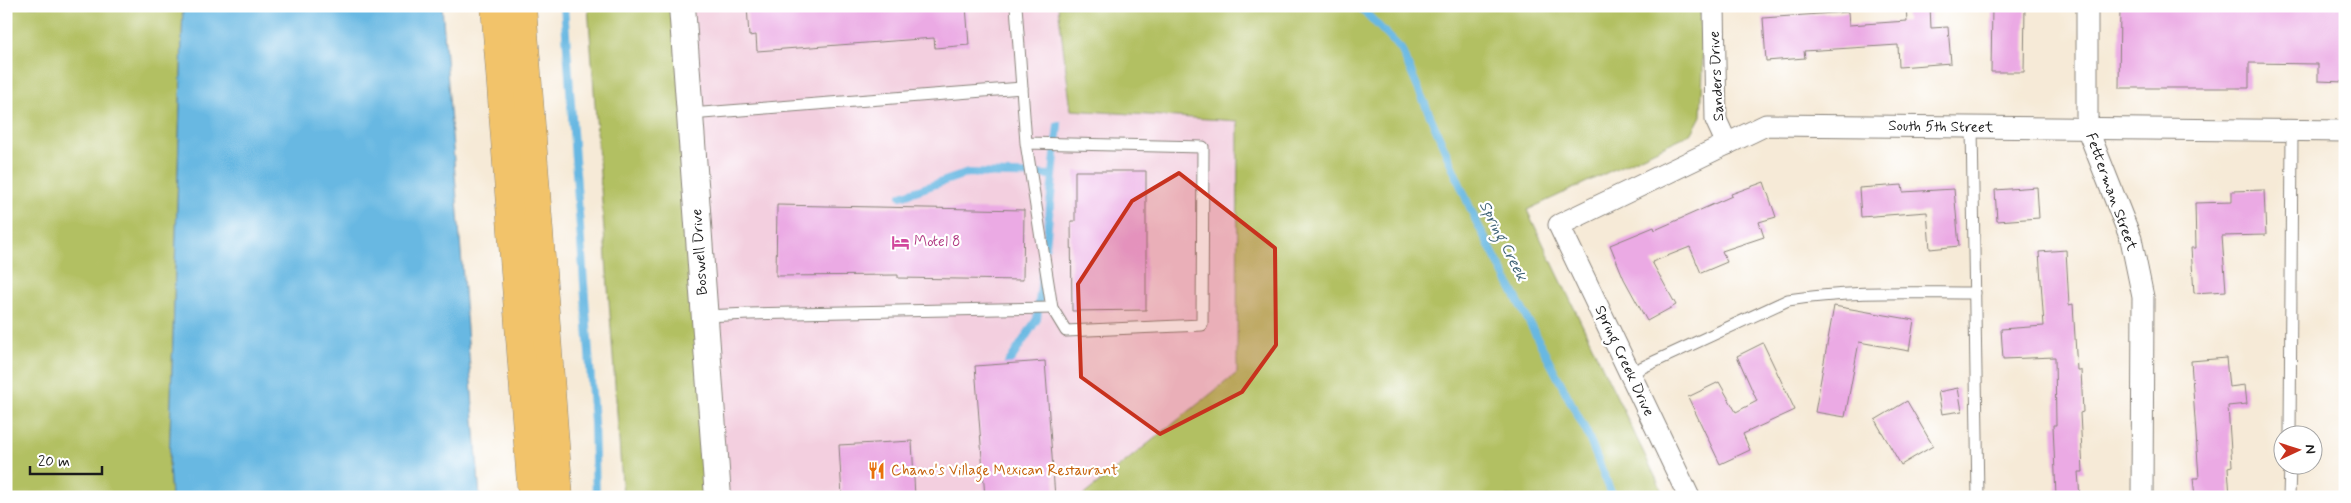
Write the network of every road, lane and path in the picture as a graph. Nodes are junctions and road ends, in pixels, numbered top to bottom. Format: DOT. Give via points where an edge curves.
graph roads {
  1 [pos="495,6"];
  2 [pos="522,6"];
  3 [pos="682,6"];
  4 [pos="1016,6"];
  5 [pos="1714,6"];
  6 [pos="2087,6"];
  7 [pos="1022,88"];
  8 [pos="690,114"];
  9 [pos="1972,127"];
  10 [pos="2087,128"];
  11 [pos="2292,131"];
  12 [pos="2345,131"];
  13 [pos="1026,143"];
  14 [pos="1727,144"];
  15 [pos="1559,225"];
  16 [pos="1975,293"];
  17 [pos="1052,308"];
  18 [pos="705,316"];
  19 [pos="1630,373"];
  20 [pos="2290,426"];
  21 [pos="2290,476"];
  22 [pos="532,497"];
  23 [pos="559,497"];
  24 [pos="718,497"];
  25 [pos="1689,497"];
  26 [pos="1978,497"];
  27 [pos="2142,497"];
  28 [pos="2289,497"];
  1 -- 22 [label="highway"];
  2 -- 23 [label="highway"];
  3 -- 8 [label="street, Boswell Drive"];
  4 -- 7 [label="lane"];
  5 -- 14 [label="street, Sanders Drive" via="1716,120"];
  6 -- 10 [label="street, Fetterman Street"];
  7 -- 8 [label="lane"];
  7 -- 13 [label="lane"];
  8 -- 18 [label="street, Boswell Drive"];
  9 -- 10 [label="street, South 5th Street"];
  9 -- 14 [label="street, South 5th Street" via="1766,125"];
  9 -- 16 [label="lane"];
  10 -- 11 [label="street, South 5th Street"];
  10 -- 27 [label="street, Fetterman Street" via="2131,239 2142,297"];
  11 -- 12 [label="street, South 5th Street"];
  11 -- 20 [label="lane"];
  13 -- 17 [label="lane"];
  13 -- 17 [label="lane" via="1204,147 1202,326 1066,331"];
  14 -- 15 [label="street, South 5th Street"];
  15 -- 19 [label="street, Spring Creek Drive"];
  16 -- 19 [label="lane" via="1860,293 1788,300"];
  16 -- 26 [label="lane"];
  17 -- 18 [label="lane"];
  18 -- 24 [label="street, Boswell Drive"];
  19 -- 25 [label="street, Spring Creek Drive"];
  21 -- 28 [label="lane"];
}
